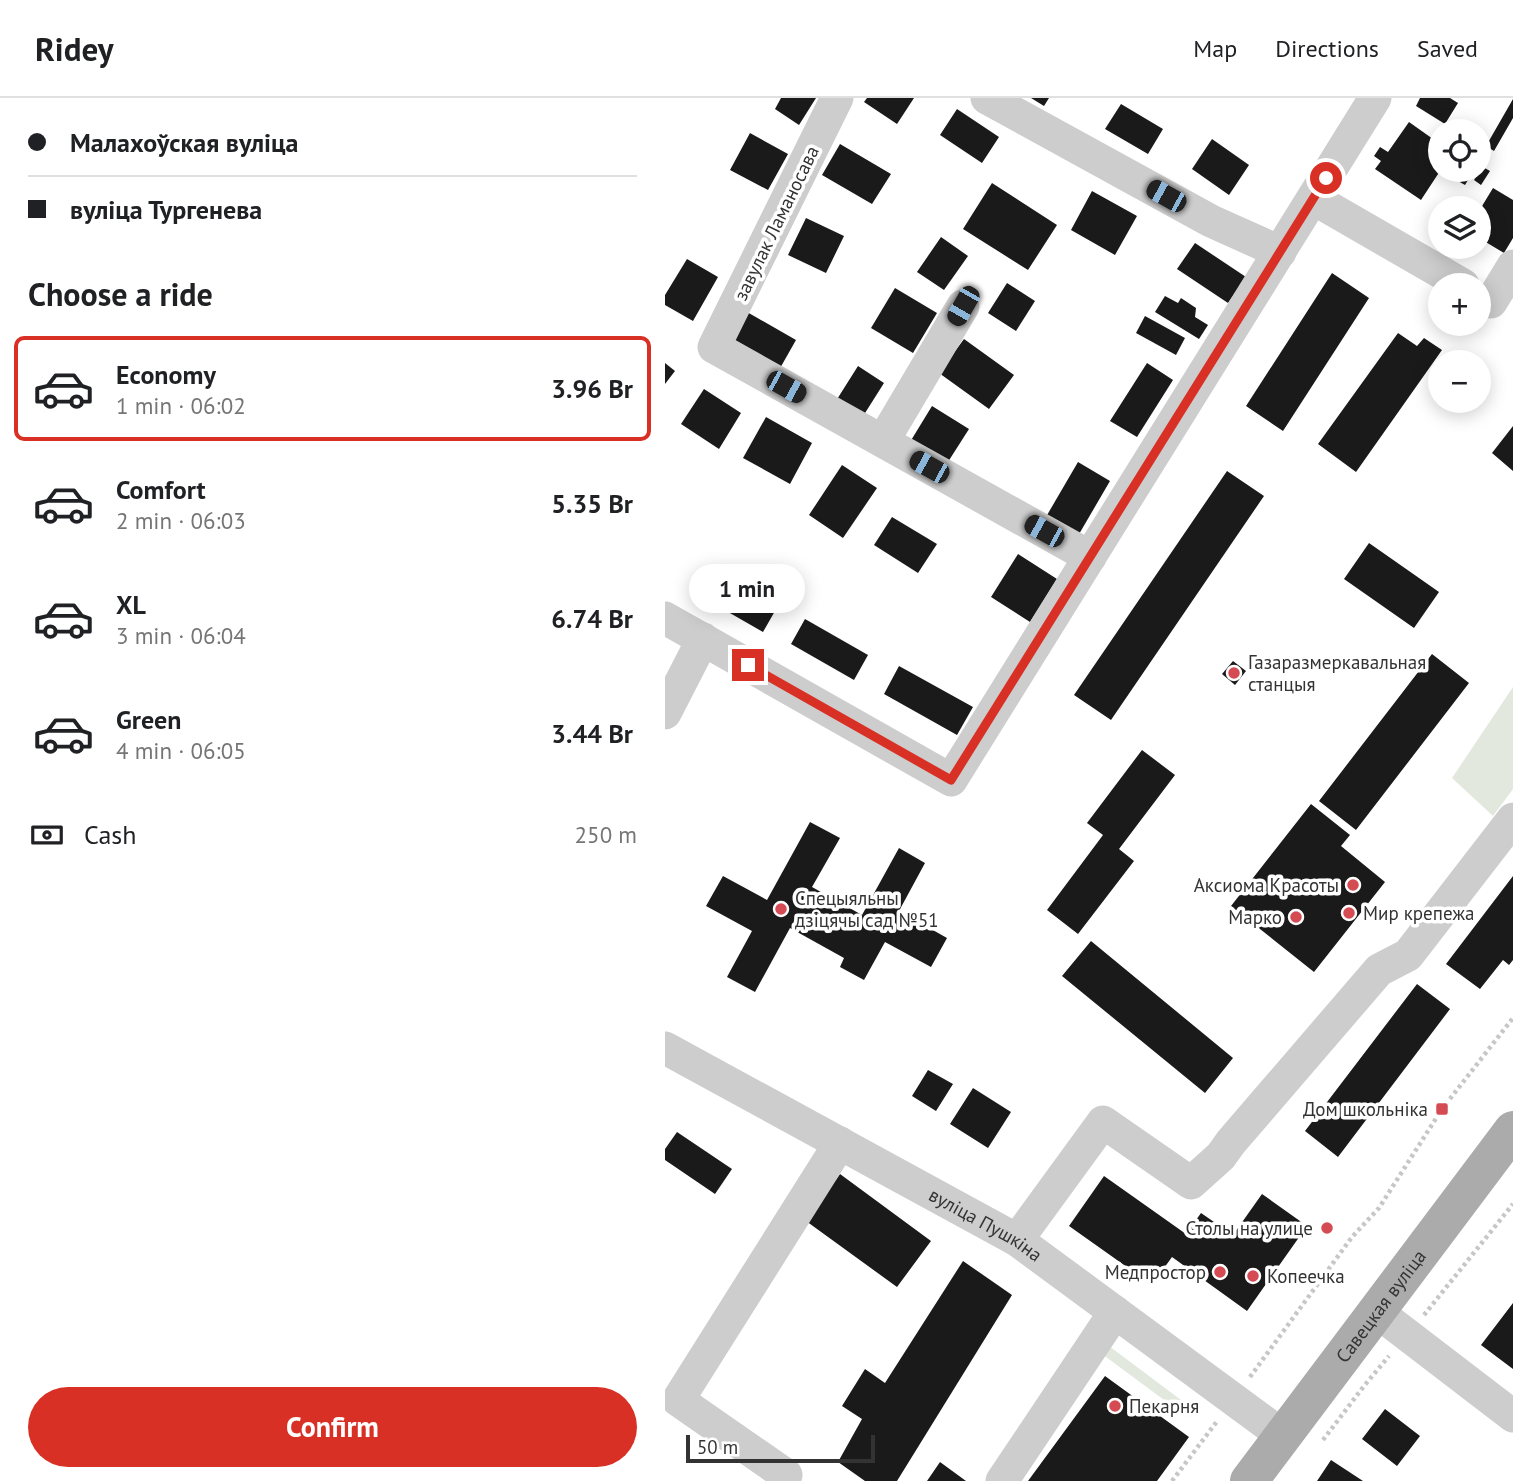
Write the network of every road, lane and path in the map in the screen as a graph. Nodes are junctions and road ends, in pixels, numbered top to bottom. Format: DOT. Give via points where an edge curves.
graph roads {
  1 [pos="837,98"];
  2 [pos="986,98"];
  3 [pos="1375,98"];
  4 [pos="1314,199"];
  5 [pos="1280,252"];
  6 [pos="1513,266"];
  7 [pos="1442,273"];
  8 [pos="1494,304"];
  9 [pos="963,306"];
  10 [pos="883,441"];
  11 [pos="1090,557"];
  12 [pos="665,618"];
  13 [pos="703,639"];
  14 [pos="665,713"];
  15 [pos="1513,819"];
  16 [pos="1513,1018"];
  17 [pos="665,1048"];
  18 [pos="1513,1130"];
  19 [pos="840,1143"];
  20 [pos="1017,1240"];
  21 [pos="1376,1311"];
  22 [pos="1115,1312"];
  23 [pos="1234,1399"];
  24 [pos="1513,1416"];
  25 [pos="1282,1435"];
  26 [pos="786,1475"];
  27 [pos="1002,1481"];
  28 [pos="1172,1481"];
  29 [pos="1249,1481"];
  1 -- 10 [label="street, завулак Ламаносава" via="714,347"];
  2 -- 5 [label="street" via="1211,221"];
  3 -- 4 [label="street"];
  4 -- 5 [label="street"];
  4 -- 7 [label="street"];
  5 -- 11 [label="street"];
  6 -- 8 [label="street"];
  9 -- 10 [label="street"];
  10 -- 11 [label="street"];
  11 -- 13 [label="street" via="951,780"];
  12 -- 13 [label="street"];
  13 -- 14 [label="street"];
  15 -- 20 [label="street" via="1408,956 1379,970 1221,1156 1191,1183 1103,1122"];
  16 -- 23 [label="path" via="1442,1109 1379,1208 1352,1237"];
  17 -- 19 [label="street, вуліца Пушкіна"];
  18 -- 21 [label="main road, Савецкая вуліца"];
  19 -- 20 [label="street, вуліца Пушкіна"];
  19 -- 26 [label="street" via="678,1400"];
  20 -- 22 [label="street, вуліца Пушкіна"];
  21 -- 24 [label="street"];
  21 -- 25 [label="main road, Савецкая вуліца"];
  22 -- 23 [label="street, вуліца Пушкіна"];
  22 -- 27 [label="street"];
  23 -- 25 [label="street, вуліца Пушкіна"];
  23 -- 28 [label="path"];
  25 -- 29 [label="main road, Савецкая вуліца"];
}
